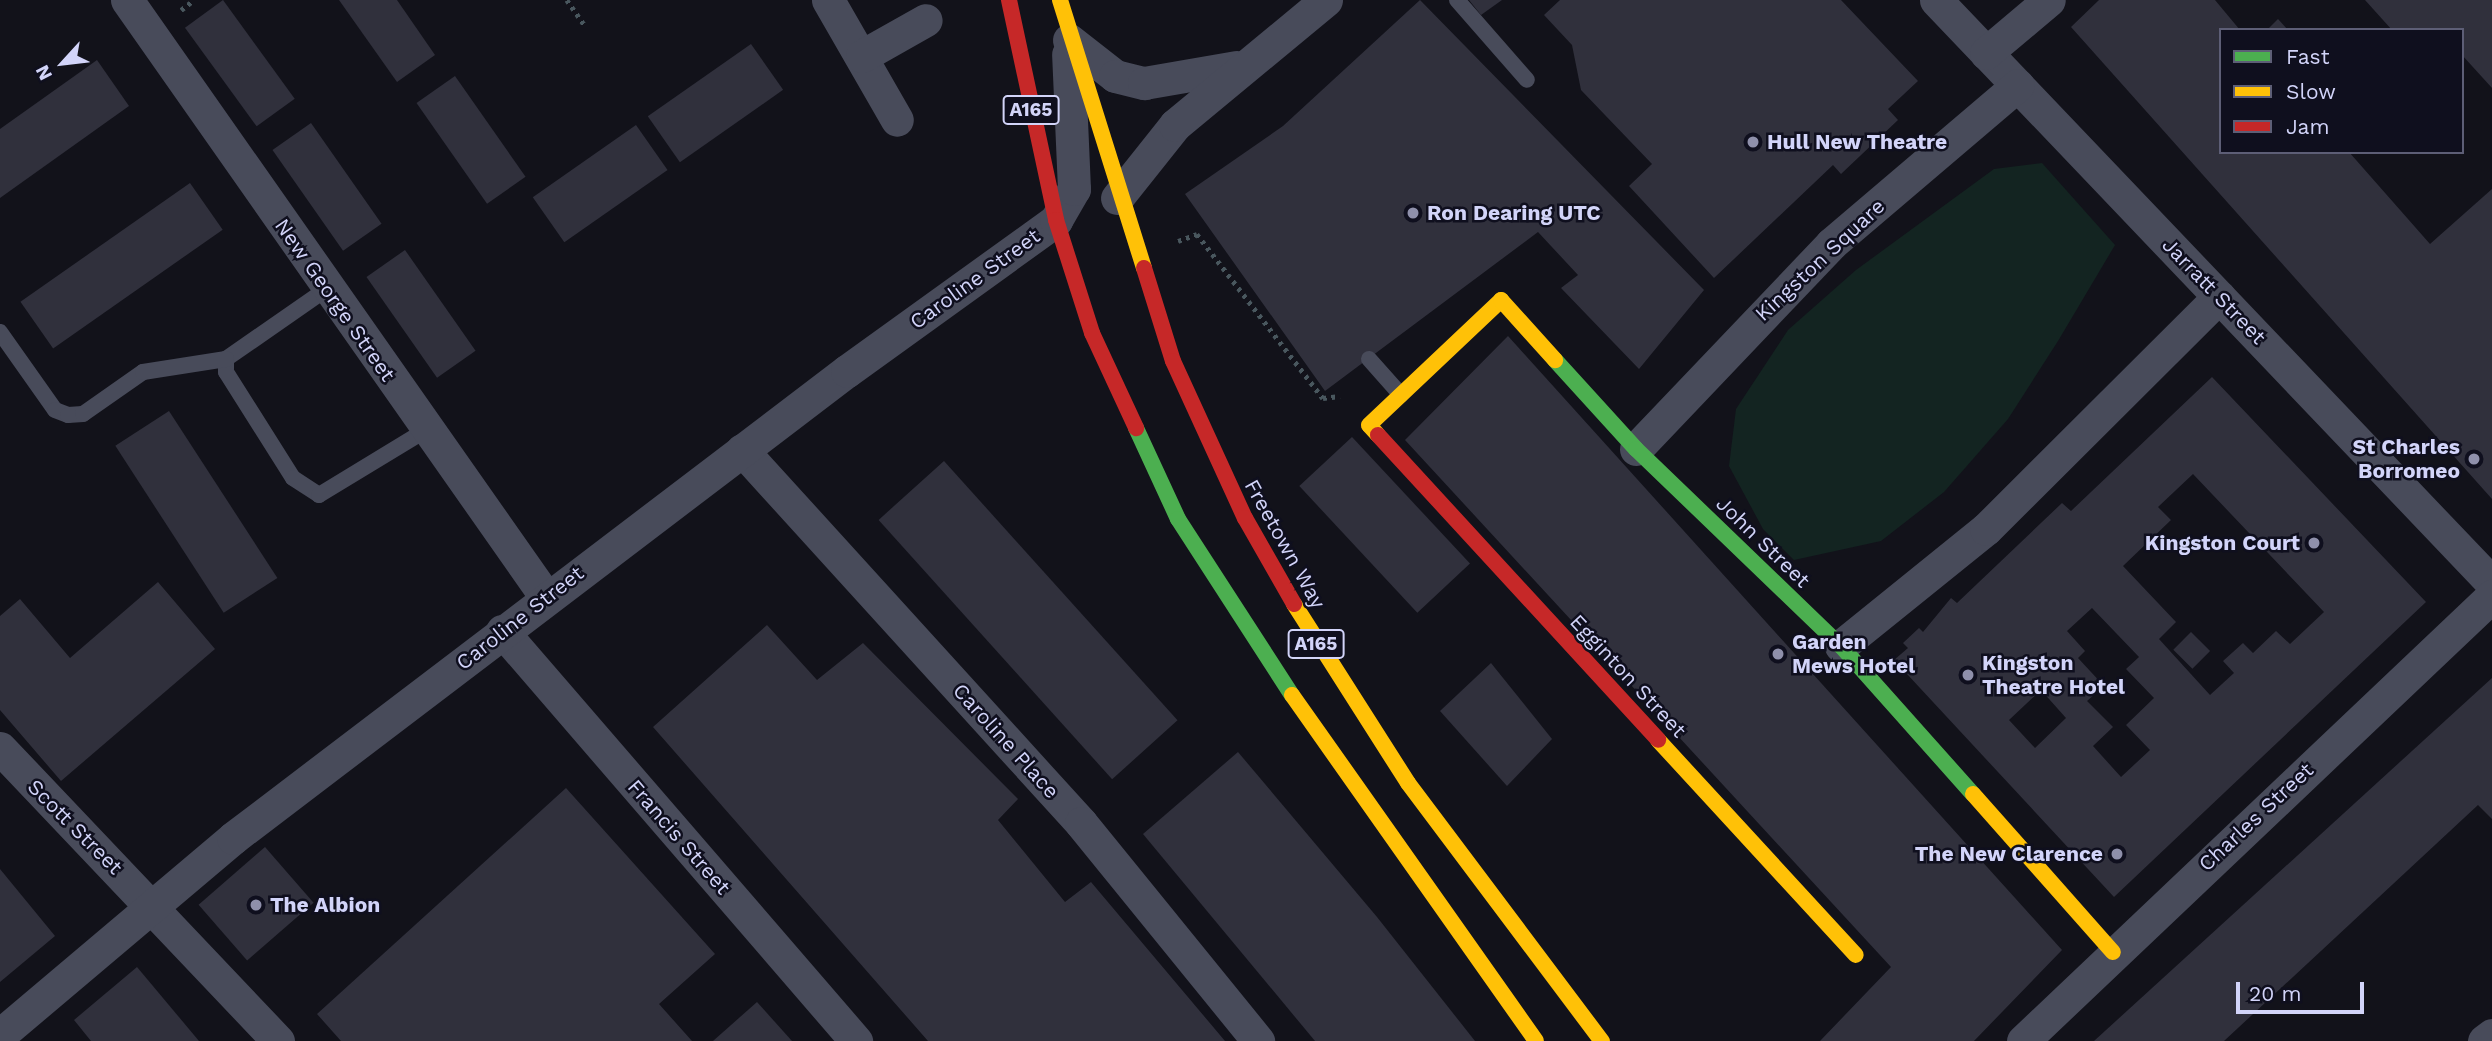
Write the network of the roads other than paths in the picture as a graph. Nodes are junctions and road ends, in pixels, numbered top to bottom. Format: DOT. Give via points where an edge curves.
graph roads {
  1 [pos="127,0"];
  2 [pos="828,0"];
  3 [pos="1009,0"];
  4 [pos="1060,0"];
  5 [pos="1326,0"];
  6 [pos="1457,0"];
  7 [pos="1936,0"];
  8 [pos="2049,0"];
  9 [pos="926,20"];
  10 [pos="1068,39"];
  11 [pos="1986,53"];
  12 [pos="862,56"];
  13 [pos="1243,66"];
  14 [pos="1527,80"];
  15 [pos="2018,85"];
  16 [pos="897,120"];
  17 [pos="1117,198"];
  18 [pos="1056,220"];
  19 [pos="328,288"];
  20 [pos="2219,297"];
  21 [pos="0,332"];
  22 [pos="226,359"];
  23 [pos="1372,363"];
  24 [pos="1401,395"];
  25 [pos="1369,425"];
  26 [pos="426,430"];
  27 [pos="1636,449"];
  28 [pos="742,450"];
  29 [pos="2492,583"];
  30 [pos="2492,596"];
  31 [pos="546,597"];
  32 [pos="502,631"];
  33 [pos="1841,646"];
  34 [pos="0,748"];
  35 [pos="152,904"];
  36 [pos="2113,951"];
  37 [pos="1856,955"];
  38 [pos="0,1035"];
  39 [pos="2492,1035"];
  40 [pos="278,1041"];
  41 [pos="856,1041"];
  42 [pos="1258,1041"];
  43 [pos="1536,1041"];
  44 [pos="1602,1041"];
  45 [pos="2024,1041"];
  46 [pos="2484,1041"];
  1 -- 19 [label="street, New George Street"];
  2 -- 12 [label="street"];
  3 -- 18 [label="main road, A165"];
  4 -- 10 [label="main road, Freetown Way / A165"];
  5 -- 13 [label="street"];
  6 -- 14 [label="lane"];
  7 -- 11 [label="street, Jarratt Street"];
  8 -- 11 [label="street"];
  9 -- 12 [label="street"];
  10 -- 13 [label="street" via="1115,76 1144,83"];
  10 -- 17 [label="main road, Freetown Way / A165"];
  10 -- 18 [label="street" via="1074,189"];
  11 -- 15 [label="street, Jarratt Street"];
  12 -- 16 [label="street"];
  13 -- 17 [label="street" via="1156,144"];
  15 -- 20 [label="street, Jarratt Street"];
  15 -- 27 [label="street, Kingston Square" via="1831,244"];
  17 -- 44 [label="main road, Freetown Way / A165" via="1207,439 1329,666"];
  18 -- 28 [label="street, Caroline Street"];
  18 -- 43 [label="main road, A165" via="1092,333 1178,519 1243,626"];
  19 -- 22 [label="lane"];
  19 -- 26 [label="street, New George Street"];
  20 -- 29 [label="street, Jarratt Street"];
  20 -- 33 [label="street" via="1986,529"];
  21 -- 22 [label="lane" via="55,410 68,415 83,414 143,372"];
  22 -- 26 [label="lane" via="226,372 293,478 318,495"];
  23 -- 24 [label="lane"];
  24 -- 25 [label="main road, John Street"];
  24 -- 27 [label="main road, John Street" via="1500,300"];
  25 -- 37 [label="main road, Egginton Street"];
  26 -- 31 [label="street, New George Street"];
  27 -- 33 [label="main road, John Street"];
  28 -- 31 [label="street, Caroline Street"];
  28 -- 42 [label="street, Caroline Place" via="1081,823"];
  30 -- 36 [label="street, Charles Street"];
  31 -- 32 [label="street, Caroline Street"];
  32 -- 35 [label="street, Caroline Street"];
  32 -- 41 [label="street, Francis Street"];
  33 -- 36 [label="main road, John Street"];
  34 -- 35 [label="street, Scott Street"];
  35 -- 38 [label="street, Caroline Street"];
  35 -- 40 [label="street, Scott Street"];
  36 -- 45 [label="street, Charles Street"];
  39 -- 46 [label="street"];
}
